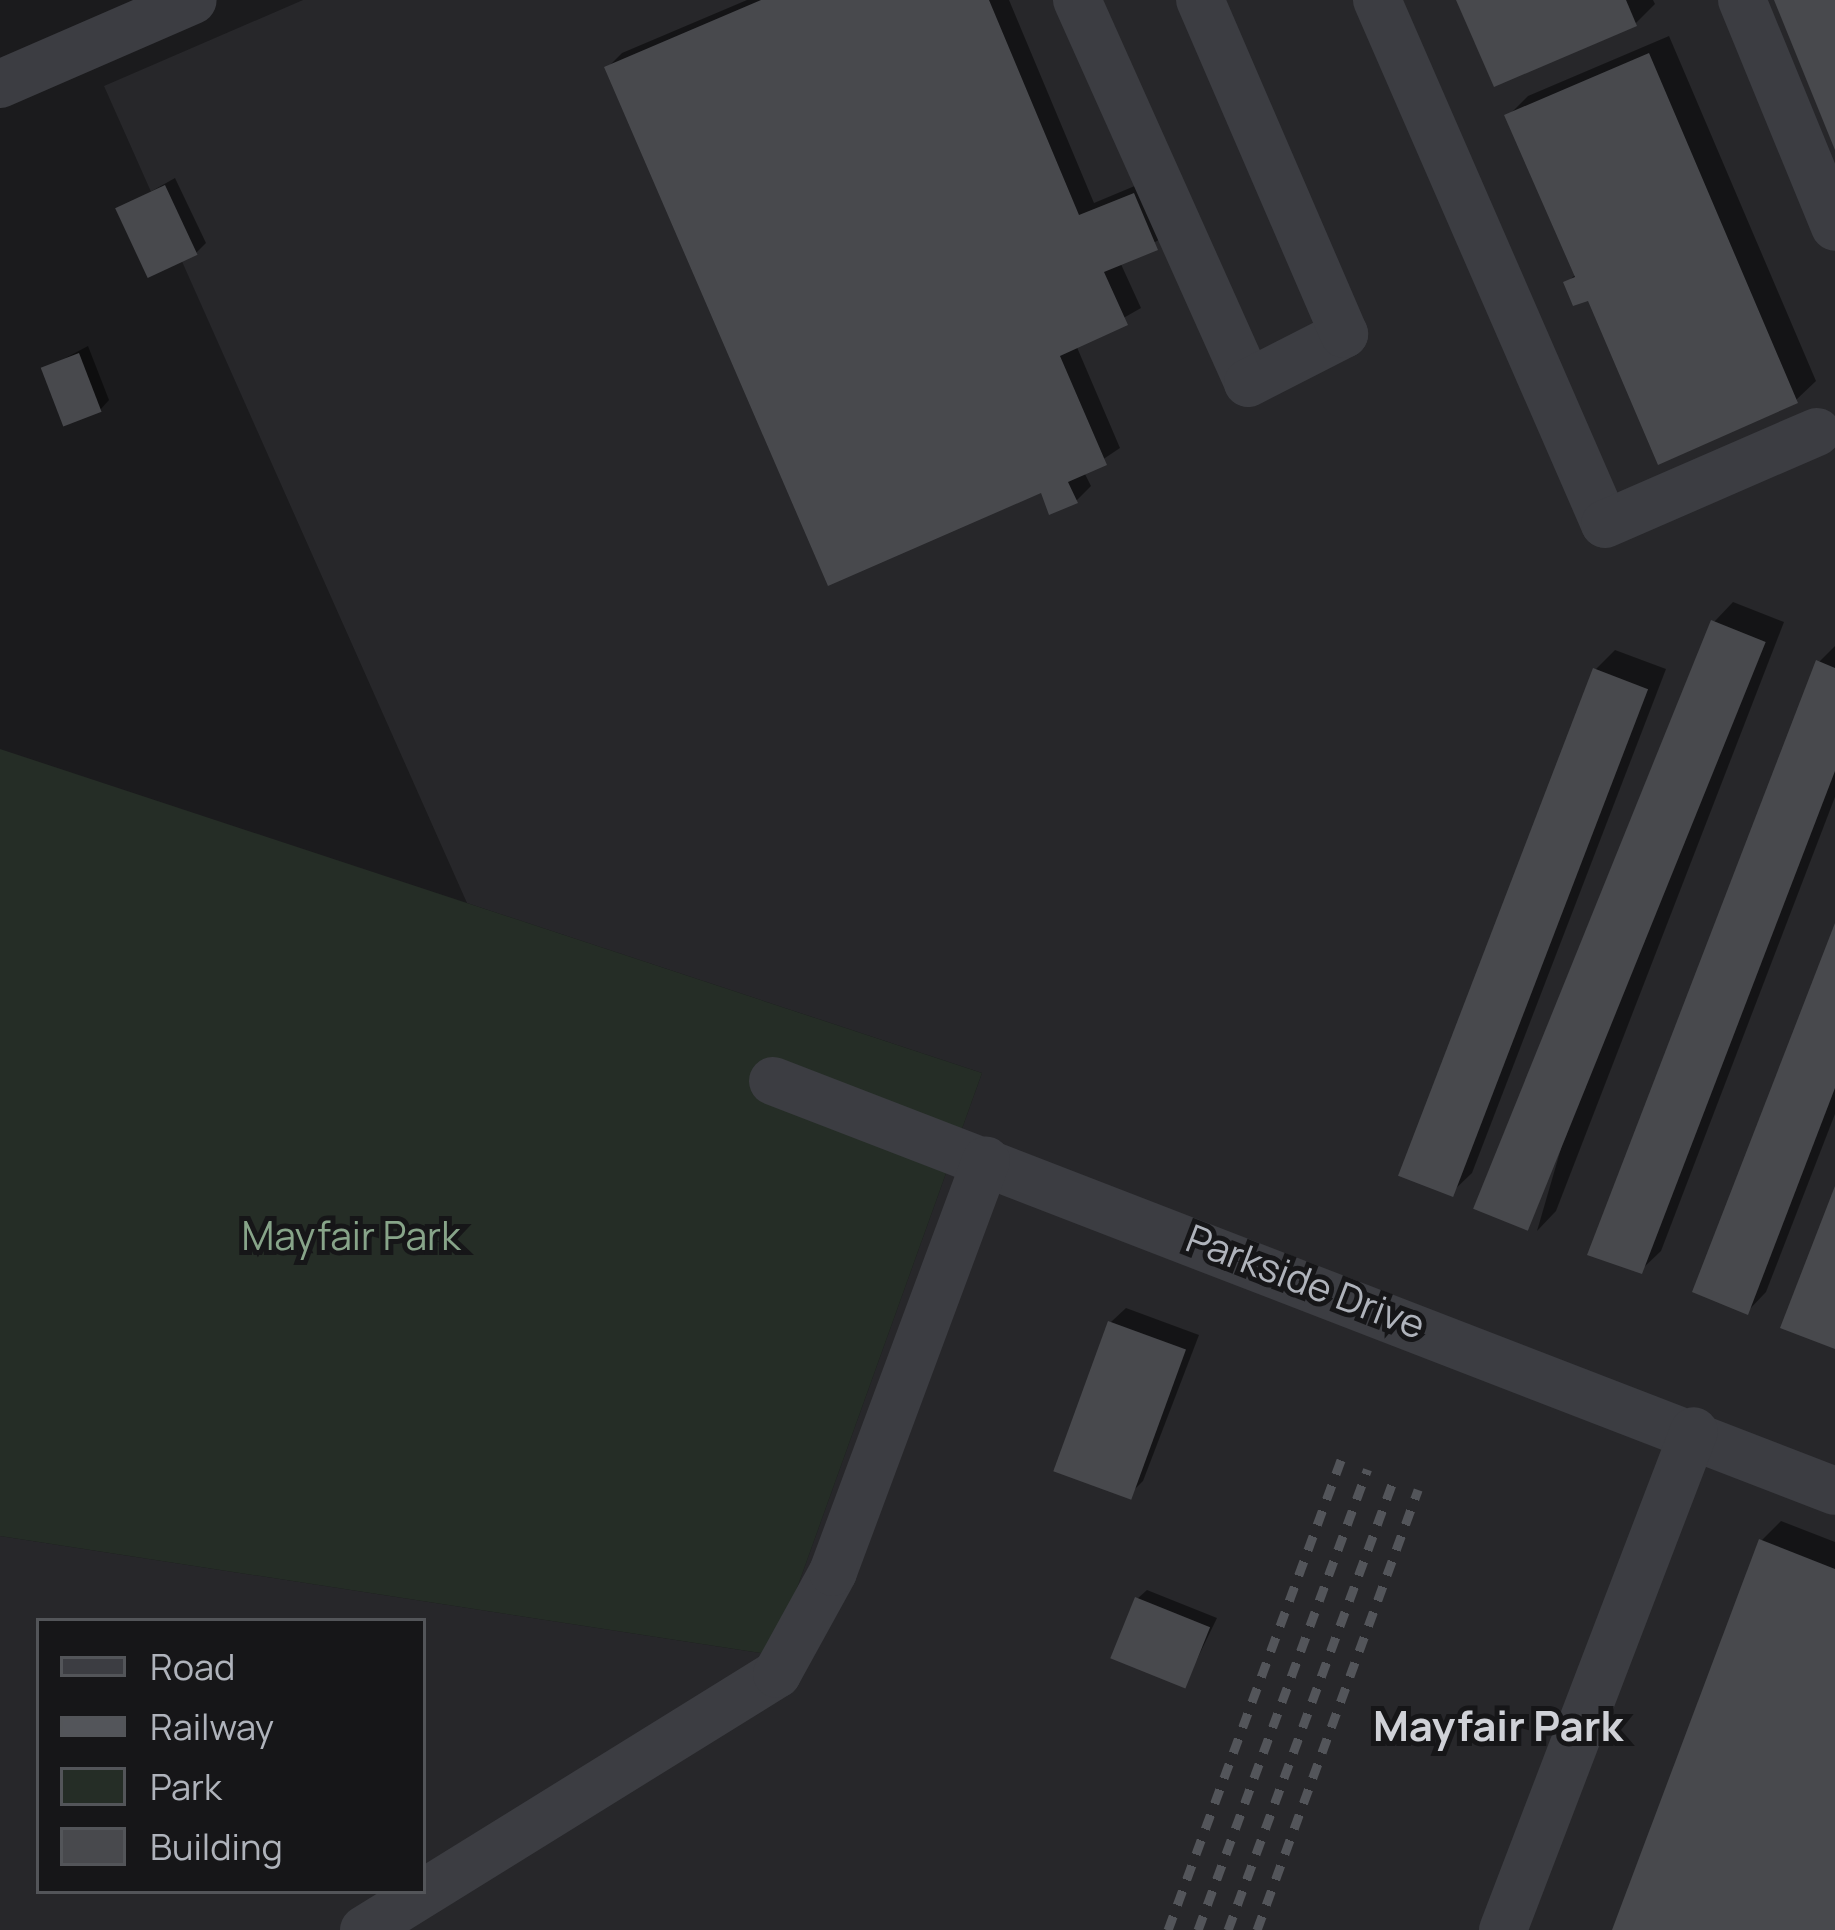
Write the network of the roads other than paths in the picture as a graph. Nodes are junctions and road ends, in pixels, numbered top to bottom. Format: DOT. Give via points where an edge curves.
graph roads {
  1 [pos="193,0"];
  2 [pos="1077,0"];
  3 [pos="1200,0"];
  4 [pos="1377,0"];
  5 [pos="1742,0"];
  6 [pos="0,84"];
  7 [pos="1835,226"];
  8 [pos="1817,433"];
  9 [pos="772,1081"];
  10 [pos="986,1160"];
  11 [pos="1694,1431"];
  12 [pos="1834,1487"];
  13 [pos="426,1892"];
  14 [pos="422,1894"];
  15 [pos="364,1930"];
  16 [pos="1503,1930"];
  1 -- 6 [label="street"];
  2 -- 3 [label="street" via="1248,383 1344,334"];
  4 -- 8 [label="street" via="1605,524"];
  5 -- 7 [label="street"];
  9 -- 10 [label="street, Parkside Drive"];
  10 -- 11 [label="street, Parkside Drive"];
  10 -- 13 [label="street" via="833,1572 777,1674"];
  11 -- 12 [label="street, Parkside Drive"];
  11 -- 16 [label="street"];
  14 -- 15 [label="street"];
}
